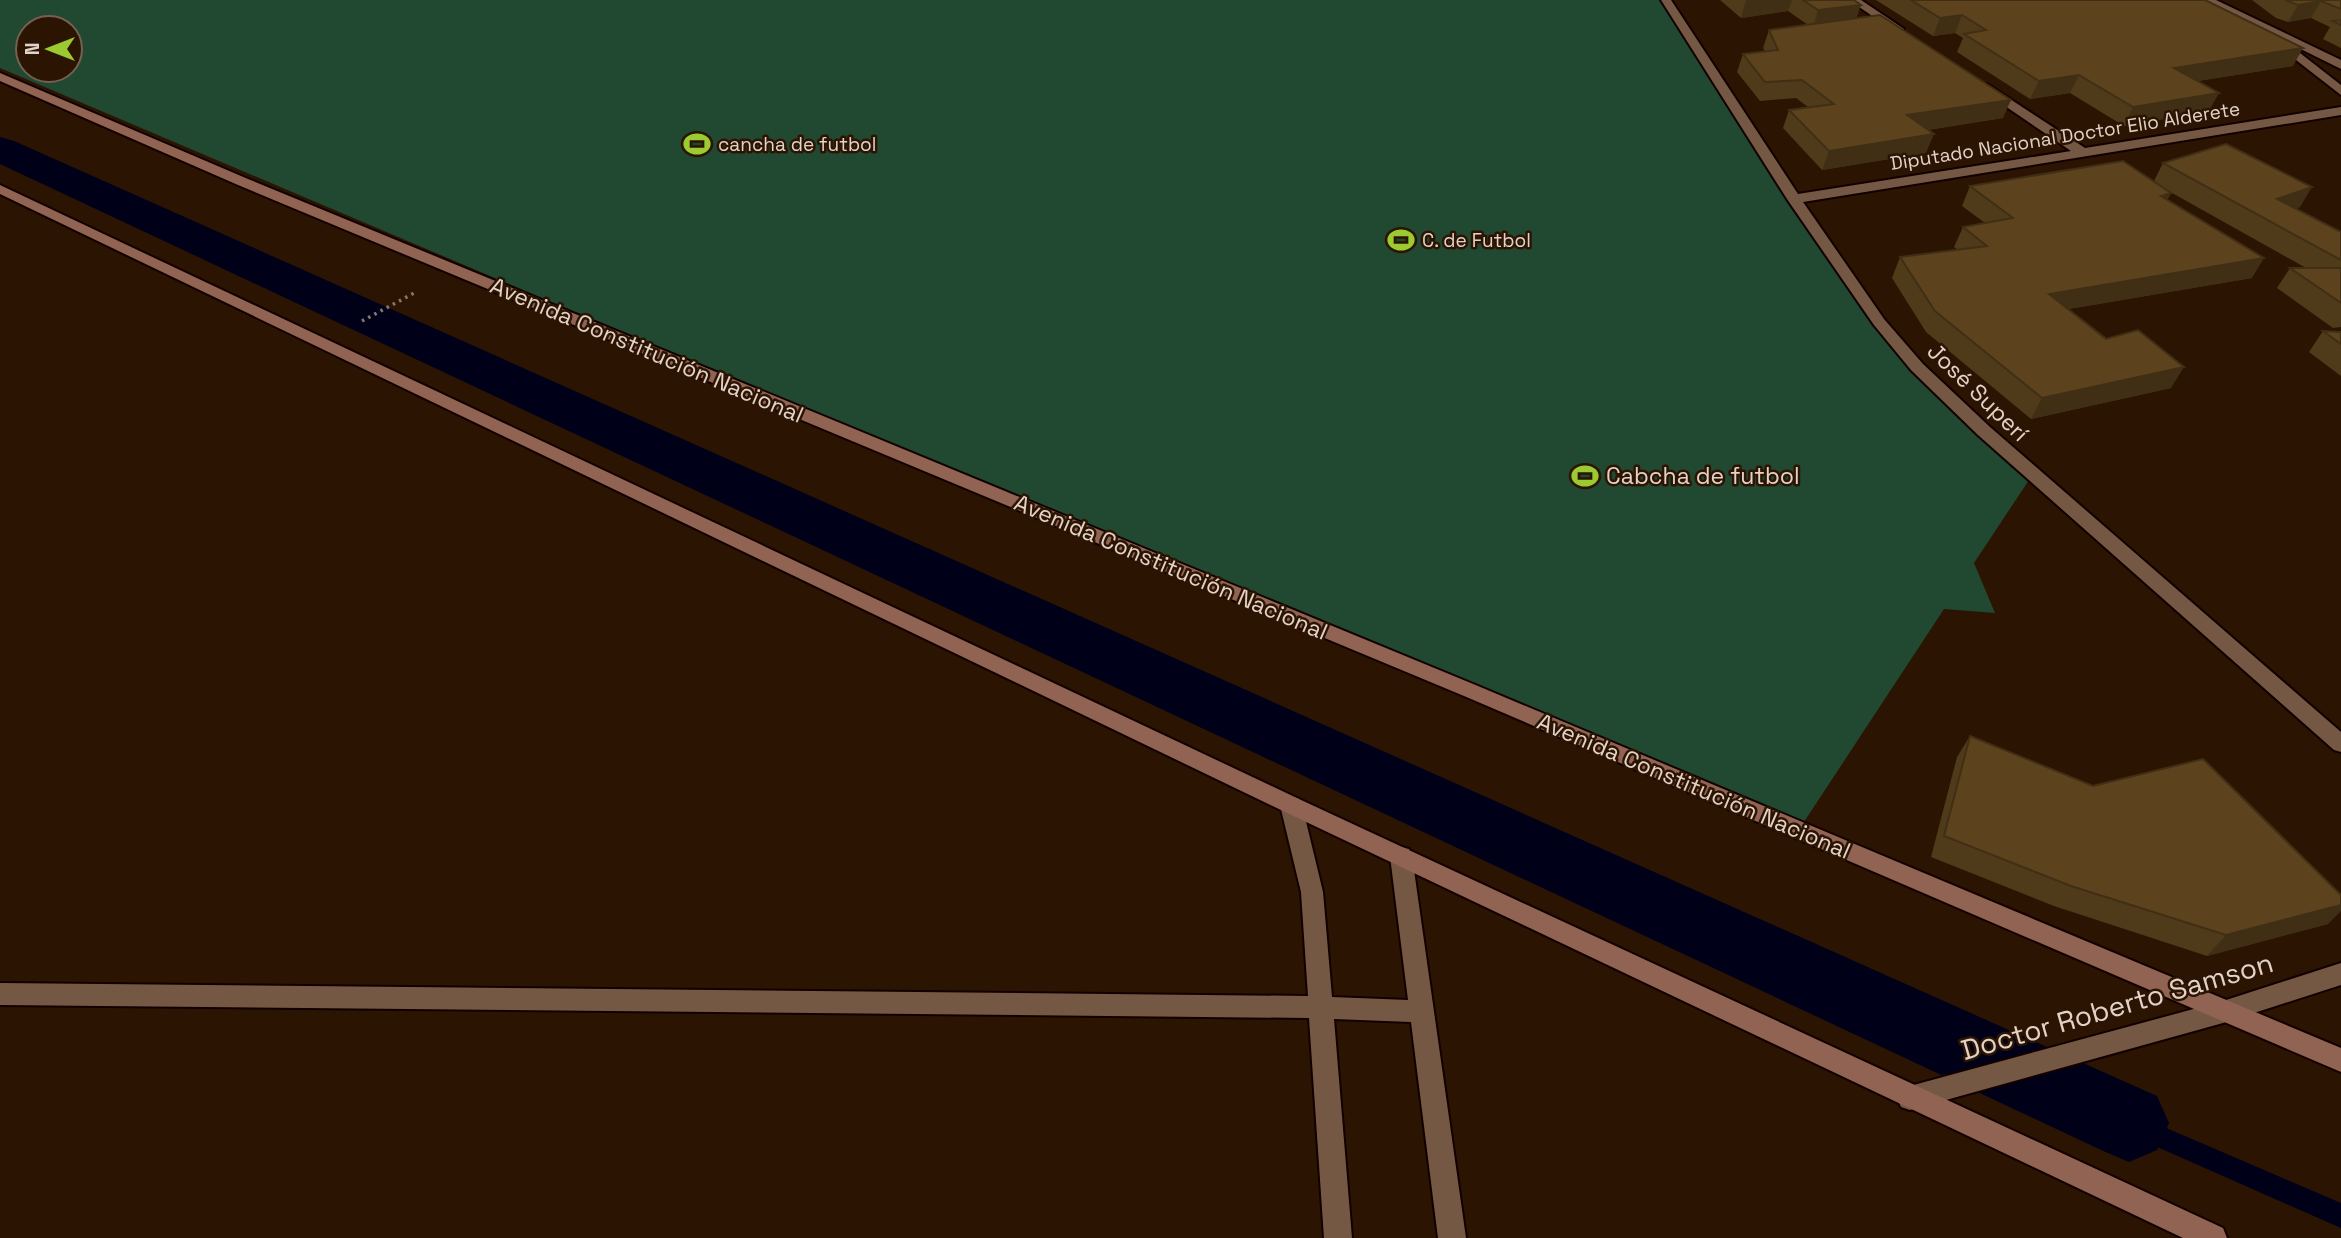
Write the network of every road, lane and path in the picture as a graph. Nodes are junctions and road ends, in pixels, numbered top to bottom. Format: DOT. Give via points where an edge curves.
graph roads {
  1 [pos="1665,0"];
  2 [pos="1854,0"];
  3 [pos="2207,0"];
  4 [pos="2225,0"];
  5 [pos="2256,24"];
  6 [pos="1911,38"];
  7 [pos="2341,65"];
  8 [pos="0,77"];
  9 [pos="1979,83"];
  10 [pos="2341,91"];
  11 [pos="2341,111"];
  12 [pos="2082,152"];
  13 [pos="0,190"];
  14 [pos="1794,199"];
  15 [pos="457,271"];
  16 [pos="321,342"];
  17 [pos="2341,744"];
  18 [pos="1291,805"];
  19 [pos="1401,856"];
  20 [pos="2341,974"];
  21 [pos="0,994"];
  22 [pos="1320,1007"];
  23 [pos="1423,1012"];
  24 [pos="2223,1012"];
  25 [pos="2341,1060"];
  26 [pos="1910,1098"];
  27 [pos="1338,1238"];
  28 [pos="1452,1238"];
  29 [pos="2213,1238"];
  1 -- 14 [label="street, José Superí"];
  2 -- 6 [label="street"];
  3 -- 5 [label="street"];
  4 -- 5 [label="street"];
  5 -- 7 [label="street"];
  5 -- 10 [label="street"];
  8 -- 15 [label="main road, Avenida Constitución Nacional"];
  9 -- 12 [label="street"];
  11 -- 12 [label="street, Diputado Nacional Doctor Elio Alderete"];
  12 -- 14 [label="street, Diputado Nacional Doctor Elio Alderete"];
  13 -- 16 [label="main road"];
  14 -- 17 [label="street, José Superí" via="1917,367 1983,431"];
  15 -- 16 [label="path"];
  15 -- 24 [label="main road, Avenida Constitución Nacional" via="1458,686"];
  16 -- 18 [label="main road"];
  18 -- 19 [label="main road"];
  18 -- 22 [label="street" via="1312,892"];
  19 -- 23 [label="street"];
  19 -- 26 [label="main road"];
  20 -- 24 [label="street, Doctor Roberto Samson"];
  21 -- 22 [label="street"];
  22 -- 23 [label="street"];
  22 -- 27 [label="street"];
  23 -- 28 [label="street"];
  24 -- 25 [label="main road, Avenida Constitución Nacional"];
  24 -- 26 [label="street, Doctor Roberto Samson"];
  26 -- 29 [label="main road"];
}
